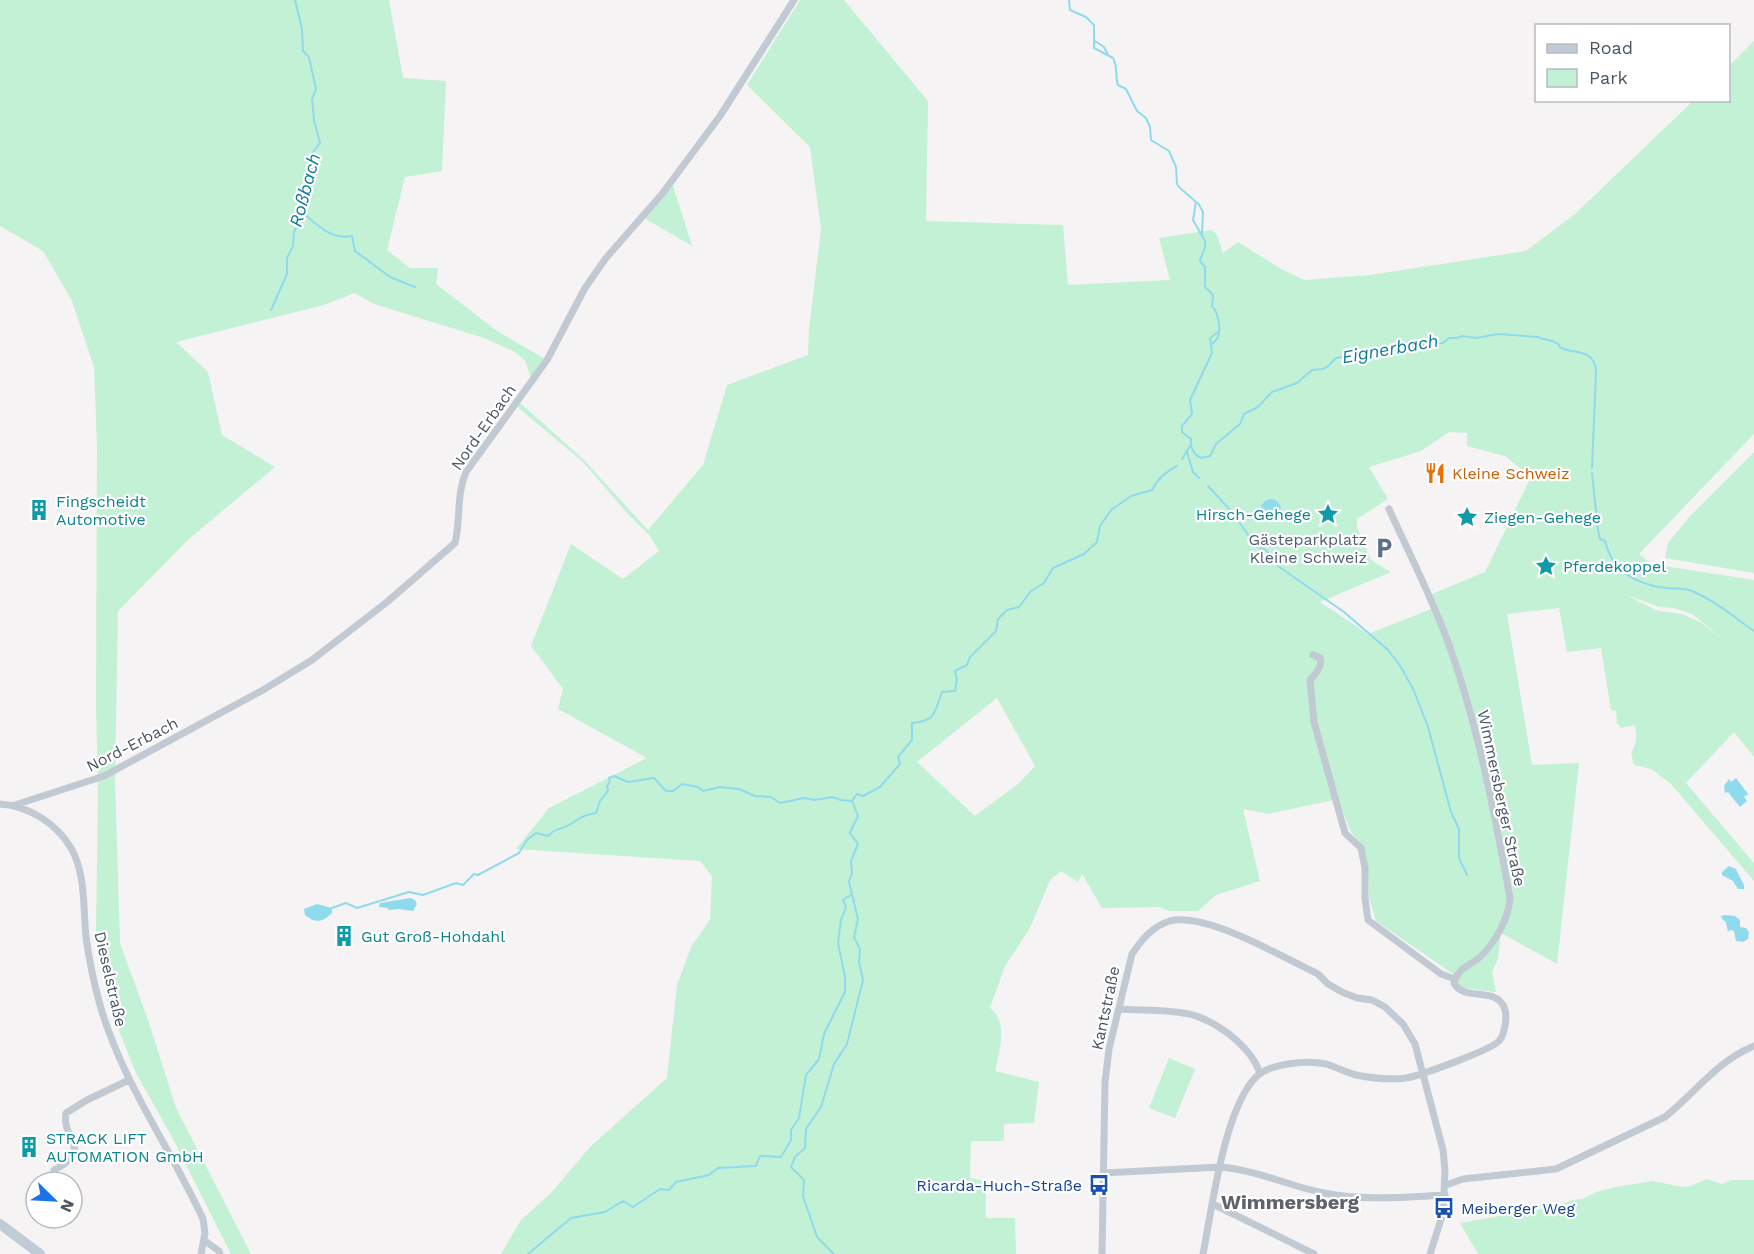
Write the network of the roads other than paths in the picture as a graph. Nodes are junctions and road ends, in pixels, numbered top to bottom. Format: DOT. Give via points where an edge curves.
graph roads {
  1 [pos="794,0"];
  2 [pos="1389,509"];
  3 [pos="1313,655"];
  4 [pos="0,804"];
  5 [pos="15,805"];
  6 [pos="1455,979"];
  7 [pos="1119,1009"];
  8 [pos="1754,1046"];
  9 [pos="1260,1073"];
  10 [pos="1424,1073"];
  11 [pos="129,1080"];
  12 [pos="1220,1167"];
  13 [pos="54,1170"];
  14 [pos="1103,1173"];
  15 [pos="1446,1185"];
  16 [pos="1445,1195"];
  17 [pos="1213,1204"];
  18 [pos="1,1225"];
  19 [pos="205,1241"];
  20 [pos="29,1244"];
  21 [pos="40,1254"];
  22 [pos="45,1254"];
  23 [pos="201,1254"];
  24 [pos="220,1254"];
  25 [pos="1102,1254"];
  26 [pos="1203,1254"];
  27 [pos="1314,1254"];
  28 [pos="1430,1254"];
  1 -- 5 [label="street, Nord-Erbach" via="720,116 585,288 547,360 466,472 460,484 455,543 387,602 312,660 273,684 104,776"];
  2 -- 6 [label="street, Wimmersberger Straße" via="1436,610 1468,708 1486,772 1510,898 1510,908 1488,948 1464,966"];
  3 -- 6 [label="street" via="1322,661 1310,680 1314,722 1345,833 1361,848 1368,920 1441,974"];
  4 -- 5 [label="street, Dieselstraße"];
  5 -- 11 [label="street, Dieselstraße" via="54,828 78,861 92,970 111,1038"];
  6 -- 10 [label="street" via="1455,986 1462,991 1500,1000 1505,1008 1504,1030 1498,1041 1486,1049"];
  7 -- 9 [label="street" via="1199,1017 1233,1037 1247,1050"];
  7 -- 10 [label="street, Kantstraße" via="1127,969 1141,940 1162,924 1191,921 1227,931 1318,974 1342,992 1385,1007 1410,1033"];
  7 -- 14 [label="street, Kantstraße" via="1105,1082"];
  8 -- 15 [label="street" via="1713,1071 1665,1117 1556,1169 1462,1179"];
  9 -- 10 [label="street" via="1305,1063 1386,1078"];
  9 -- 12 [label="street" via="1249,1085 1236,1112"];
  10 -- 15 [label="street" via="1443,1150"];
  11 -- 13 [label="street" via="66,1113 75,1151 72,1158"];
  11 -- 19 [label="street, Dieselstraße" via="202,1216"];
  12 -- 14 [label="street"];
  12 -- 16 [label="street" via="1240,1168 1308,1189 1347,1196"];
  12 -- 17 [label="street"];
  14 -- 25 [label="street, Kantstraße"];
  15 -- 16 [label="street"];
  16 -- 28 [label="street"];
  17 -- 26 [label="street"];
  17 -- 27 [label="street"];
  18 -- 20 [label="main road"];
  19 -- 23 [label="street, Dieselstraße"];
  19 -- 24 [label="street"];
  20 -- 21 [label="main road"];
  20 -- 22 [label="main road"];
}
